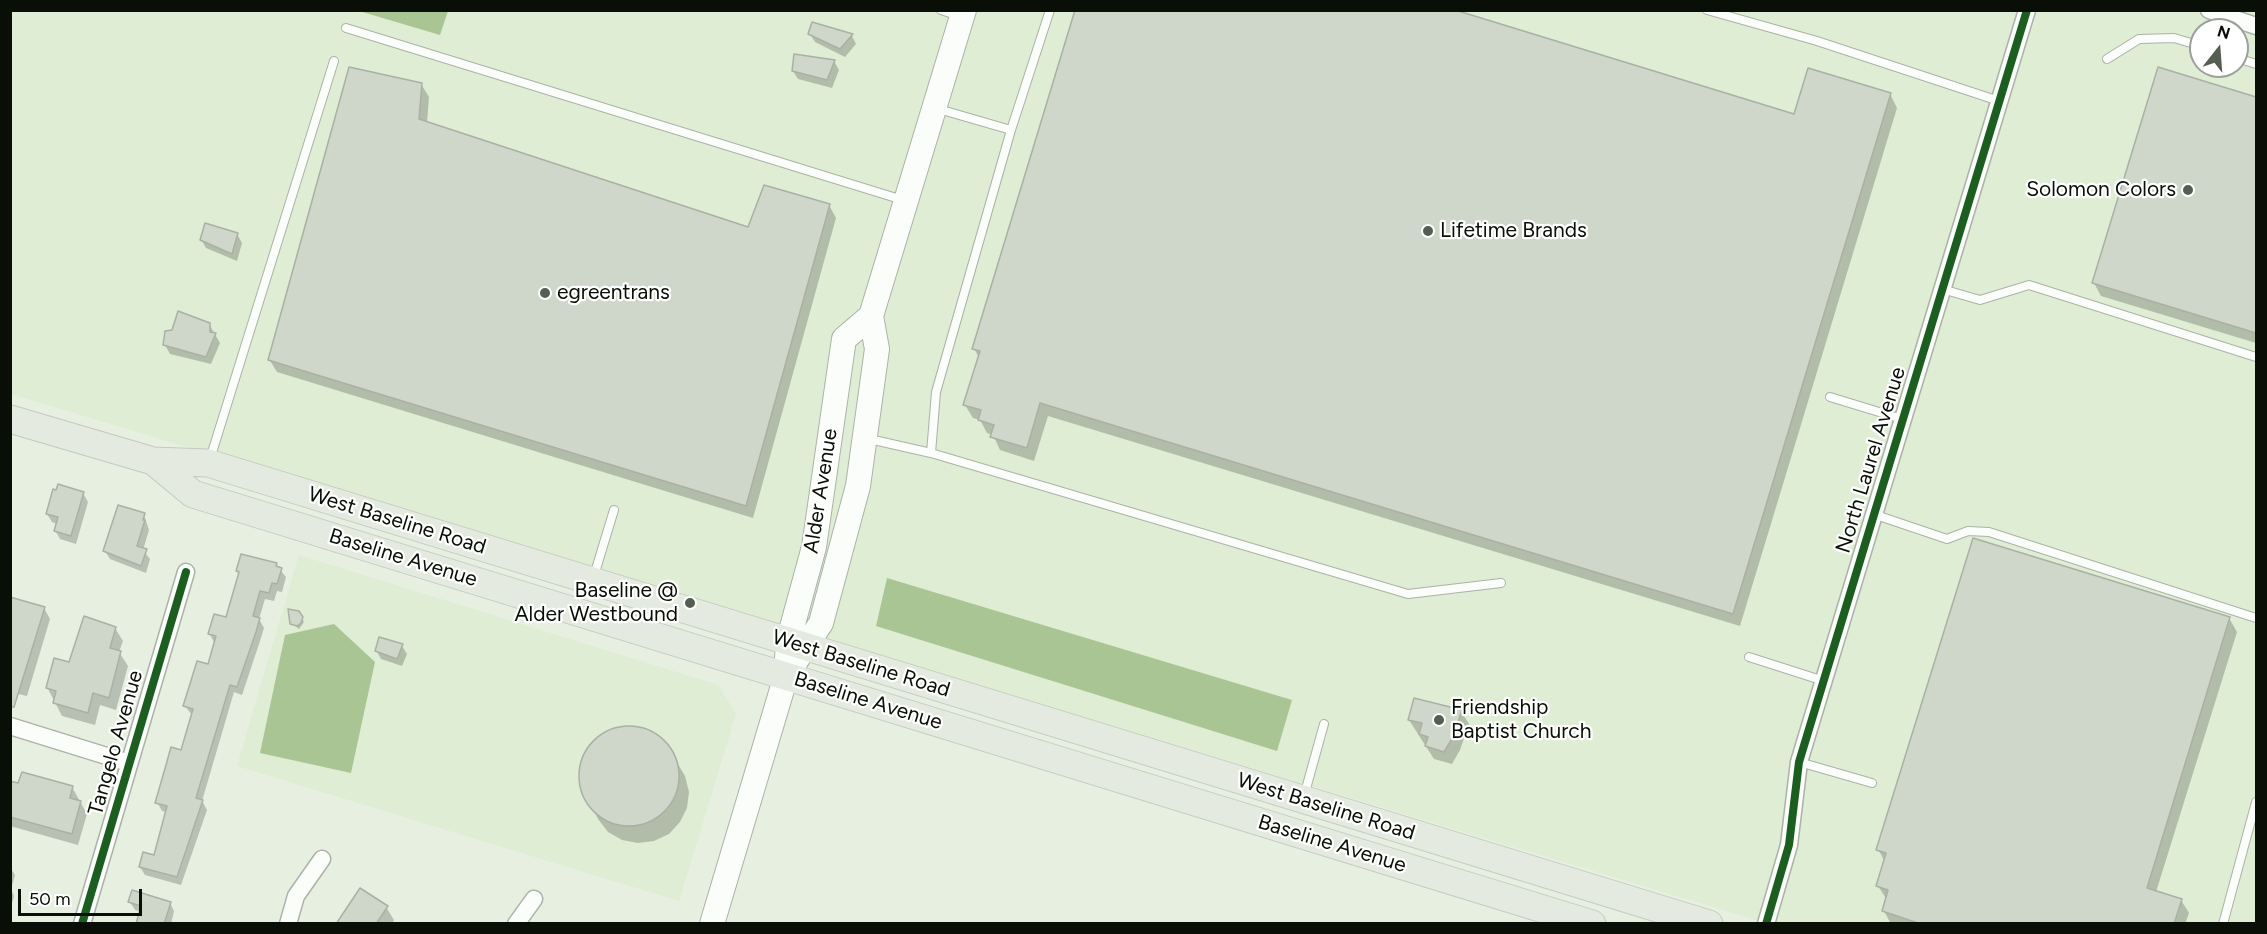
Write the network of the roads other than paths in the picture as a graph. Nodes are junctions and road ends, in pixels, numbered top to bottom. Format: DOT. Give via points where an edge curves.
graph roads {
  1 [pos="1050,10"];
  2 [pos="1707,10"];
  3 [pos="2027,10"];
  4 [pos="2210,10"];
  5 [pos="956,13"];
  6 [pos="2235,14"];
  7 [pos="2256,26"];
  8 [pos="346,28"];
  9 [pos="2189,42"];
  10 [pos="2107,59"];
  11 [pos="334,61"];
  12 [pos="1999,101"];
  13 [pos="934,108"];
  14 [pos="1011,130"];
  15 [pos="906,201"];
  16 [pos="1942,289"];
  17 [pos="871,316"];
  18 [pos="2256,357"];
  19 [pos="1830,397"];
  20 [pos="10,419"];
  21 [pos="1902,419"];
  22 [pos="865,438"];
  23 [pos="932,453"];
  24 [pos="153,461"];
  25 [pos="208,463"];
  26 [pos="614,510"];
  27 [pos="1873,514"];
  28 [pos="186,572"];
  29 [pos="593,581"];
  30 [pos="1502,583"];
  31 [pos="2256,618"];
  32 [pos="797,645"];
  33 [pos="1749,657"];
  34 [pos="786,676"];
  35 [pos="1824,681"];
  36 [pos="1324,724"];
  37 [pos="10,726"];
  38 [pos="1800,762"];
  39 [pos="129,763"];
  40 [pos="1872,783"];
  41 [pos="1303,801"];
  42 [pos="2256,802"];
  43 [pos="321,859"];
  44 [pos="534,899"];
  45 [pos="82,924"];
  46 [pos="288,924"];
  47 [pos="516,924"];
  48 [pos="712,924"];
  49 [pos="1592,924"];
  50 [pos="1709,924"];
  51 [pos="1766,924"];
  52 [pos="2223,924"];
  1 -- 14 [label="lane"];
  2 -- 12 [label="lane"];
  3 -- 12 [label="street, North Laurel Avenue"];
  4 -- 6 [label="street"];
  5 -- 13 [label="main road, Alder Avenue"];
  6 -- 7 [label="street"];
  8 -- 15 [label="lane"];
  9 -- 10 [label="lane" via="2174,38 2139,39"];
  11 -- 25 [label="lane"];
  12 -- 16 [label="street, North Laurel Avenue"];
  13 -- 14 [label="lane"];
  13 -- 15 [label="main road, Alder Avenue"];
  14 -- 23 [label="lane" via="936,393"];
  15 -- 17 [label="main road, Alder Avenue"];
  16 -- 18 [label="lane" via="1980,300 2028,285"];
  16 -- 21 [label="street, North Laurel Avenue"];
  17 -- 22 [label="main road, Alder Avenue" via="877,350"];
  17 -- 32 [label="main road, Alder Avenue" via="844,339"];
  19 -- 21 [label="lane"];
  20 -- 24 [label="main road, West Baseline Road"];
  21 -- 27 [label="street, North Laurel Avenue"];
  22 -- 23 [label="lane"];
  22 -- 32 [label="main road, Alder Avenue" via="858,486 821,623"];
  23 -- 30 [label="lane" via="1408,594"];
  24 -- 25 [label="main road, West Baseline Road"];
  24 -- 34 [label="main road, Baseline Avenue" via="193,494"];
  25 -- 29 [label="main road, West Baseline Road"];
  26 -- 29 [label="lane"];
  27 -- 31 [label="lane" via="1947,539 1968,531 1989,532"];
  27 -- 35 [label="street, North Laurel Avenue"];
  28 -- 39 [label="street, Tangelo Avenue"];
  29 -- 32 [label="main road, West Baseline Road"];
  32 -- 34 [label="main road, Alder Avenue"];
  32 -- 41 [label="main road, West Baseline Road"];
  33 -- 35 [label="lane"];
  34 -- 48 [label="main road, Alder Avenue"];
  34 -- 49 [label="main road, Baseline Avenue"];
  35 -- 38 [label="street, North Laurel Avenue"];
  36 -- 41 [label="lane"];
  37 -- 39 [label="street"];
  38 -- 40 [label="lane"];
  38 -- 51 [label="street, North Laurel Avenue" via="1789,845"];
  39 -- 45 [label="street, Tangelo Avenue"];
  41 -- 50 [label="main road, West Baseline Road"];
  42 -- 52 [label="lane"];
  43 -- 46 [label="street" via="296,896"];
  44 -- 47 [label="street"];
}
